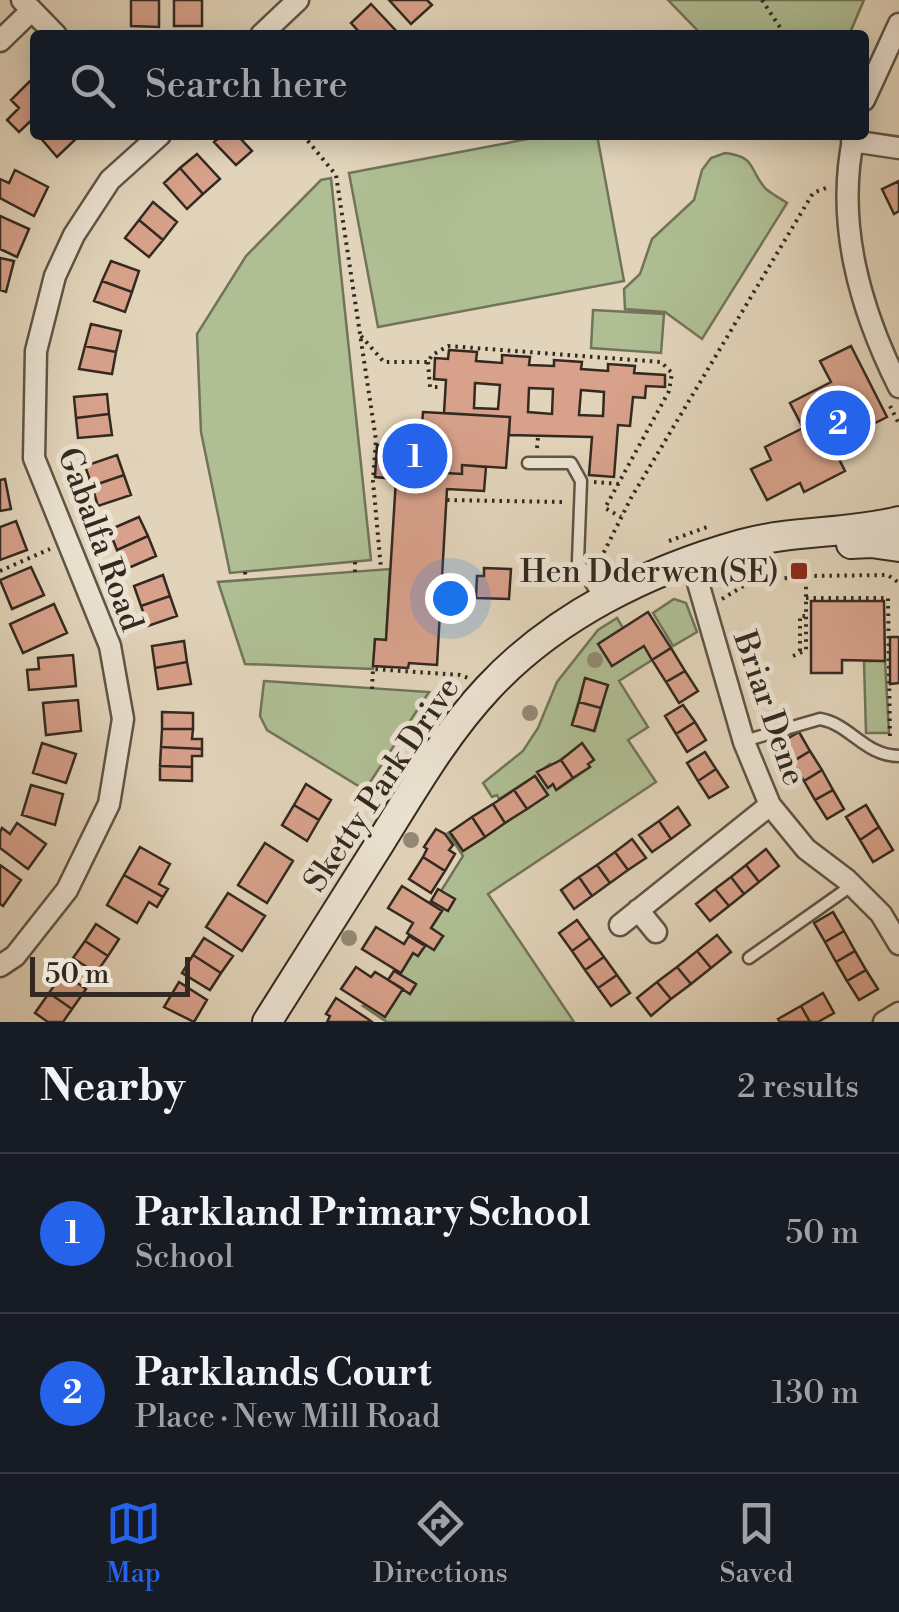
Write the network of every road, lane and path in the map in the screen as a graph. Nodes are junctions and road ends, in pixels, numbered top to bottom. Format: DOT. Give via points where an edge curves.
graph roads {
  1 [pos="298,0"];
  2 [pos="762,0"];
  3 [pos="27,6"];
  4 [pos="899,24"];
  5 [pos="51,30"];
  6 [pos="265,30"];
  7 [pos="782,30"];
  8 [pos="0,41"];
  9 [pos="869,89"];
  10 [pos="154,140"];
  11 [pos="307,140"];
  12 [pos="853,140"];
  13 [pos="862,140"];
  14 [pos="899,148"];
  15 [pos="848,180"];
  16 [pos="361,336"];
  17 [pos="428,362"];
  18 [pos="899,387"];
  19 [pos="439,388"];
  20 [pos="528,462"];
  21 [pos="581,481"];
  22 [pos="620,484"];
  23 [pos="447,500"];
  24 [pos="580,502"];
  25 [pos="621,518"];
  26 [pos="899,521"];
  27 [pos="68,542"];
  28 [pos="899,547"];
  29 [pos="355,562"];
  30 [pos="692,562"];
  31 [pos="0,570"];
  32 [pos="381,570"];
  33 [pos="245,572"];
  34 [pos="356,572"];
  35 [pos="806,576"];
  36 [pos="246,580"];
  37 [pos="899,583"];
  38 [pos="599,588"];
  39 [pos="806,598"];
  40 [pos="706,609"];
  41 [pos="793,656"];
  42 [pos="372,688"];
  43 [pos="488,688"];
  44 [pos="744,742"];
  45 [pos="895,756"];
  46 [pos="770,805"];
  47 [pos="852,886"];
  48 [pos="638,910"];
  49 [pos="620,925"];
  50 [pos="656,932"];
  51 [pos="899,944"];
  52 [pos="749,958"];
  53 [pos="0,966"];
  54 [pos="899,1013"];
  55 [pos="267,1022"];
  56 [pos="884,1022"];
  1 -- 6 [label="street"];
  2 -- 7 [label="path"];
  3 -- 5 [label="street"];
  3 -- 8 [label="street"];
  4 -- 9 [label="street"];
  10 -- 27 [label="street, Gabalfa Road" via="110,180 74,234 43,319 34,458"];
  11 -- 16 [label="path" via="336,175"];
  12 -- 15 [label="street"];
  13 -- 14 [label="street"];
  15 -- 18 [label="street" via="860,294"];
  15 -- 25 [label="path" via="813,193"];
  16 -- 17 [label="path" via="384,362"];
  16 -- 32 [label="path" via="376,440"];
  17 -- 19 [label="path" via="430,388"];
  17 -- 22 [label="path" via="448,346 662,362 672,373 669,391"];
  20 -- 21 [label="lane" via="571,463"];
  21 -- 22 [label="path"];
  21 -- 24 [label="lane"];
  22 -- 25 [label="path" via="605,508"];
  23 -- 24 [label="path"];
  24 -- 38 [label="lane" via="578,561"];
  25 -- 38 [label="path" via="596,569"];
  26 -- 30 [label="street, Sketty Park Drive" via="744,544"];
  27 -- 31 [label="path"];
  27 -- 53 [label="street, Gabalfa Road" via="110,646 123,719 109,804 67,890"];
  28 -- 30 [label="street, Sketty Park Drive" via="802,547"];
  29 -- 34 [label="path"];
  30 -- 38 [label="street, Sketty Park Drive"];
  30 -- 40 [label="street, Briar Dene"];
  33 -- 36 [label="path"];
  35 -- 37 [label="path" via="888,575"];
  35 -- 39 [label="path"];
  35 -- 40 [label="path" via="750,582"];
  38 -- 43 [label="street, Sketty Park Drive"];
  39 -- 41 [label="path" via="806,650"];
  39 -- 45 [label="path" via="888,598"];
  40 -- 44 [label="street, Briar Dene"];
  42 -- 43 [label="path" via="373,669 460,674"];
  43 -- 55 [label="street, Sketty Park Drive" via="441,746"];
  44 -- 45 [label="lane" via="820,719"];
  44 -- 46 [label="street, Briar Dene"];
  46 -- 47 [label="street, Briar Dene" via="806,849"];
  46 -- 48 [label="street"];
  47 -- 51 [label="street, Briar Dene"];
  47 -- 52 [label="lane"];
  48 -- 49 [label="street"];
  48 -- 50 [label="street"];
  54 -- 56 [label="street"];
}
